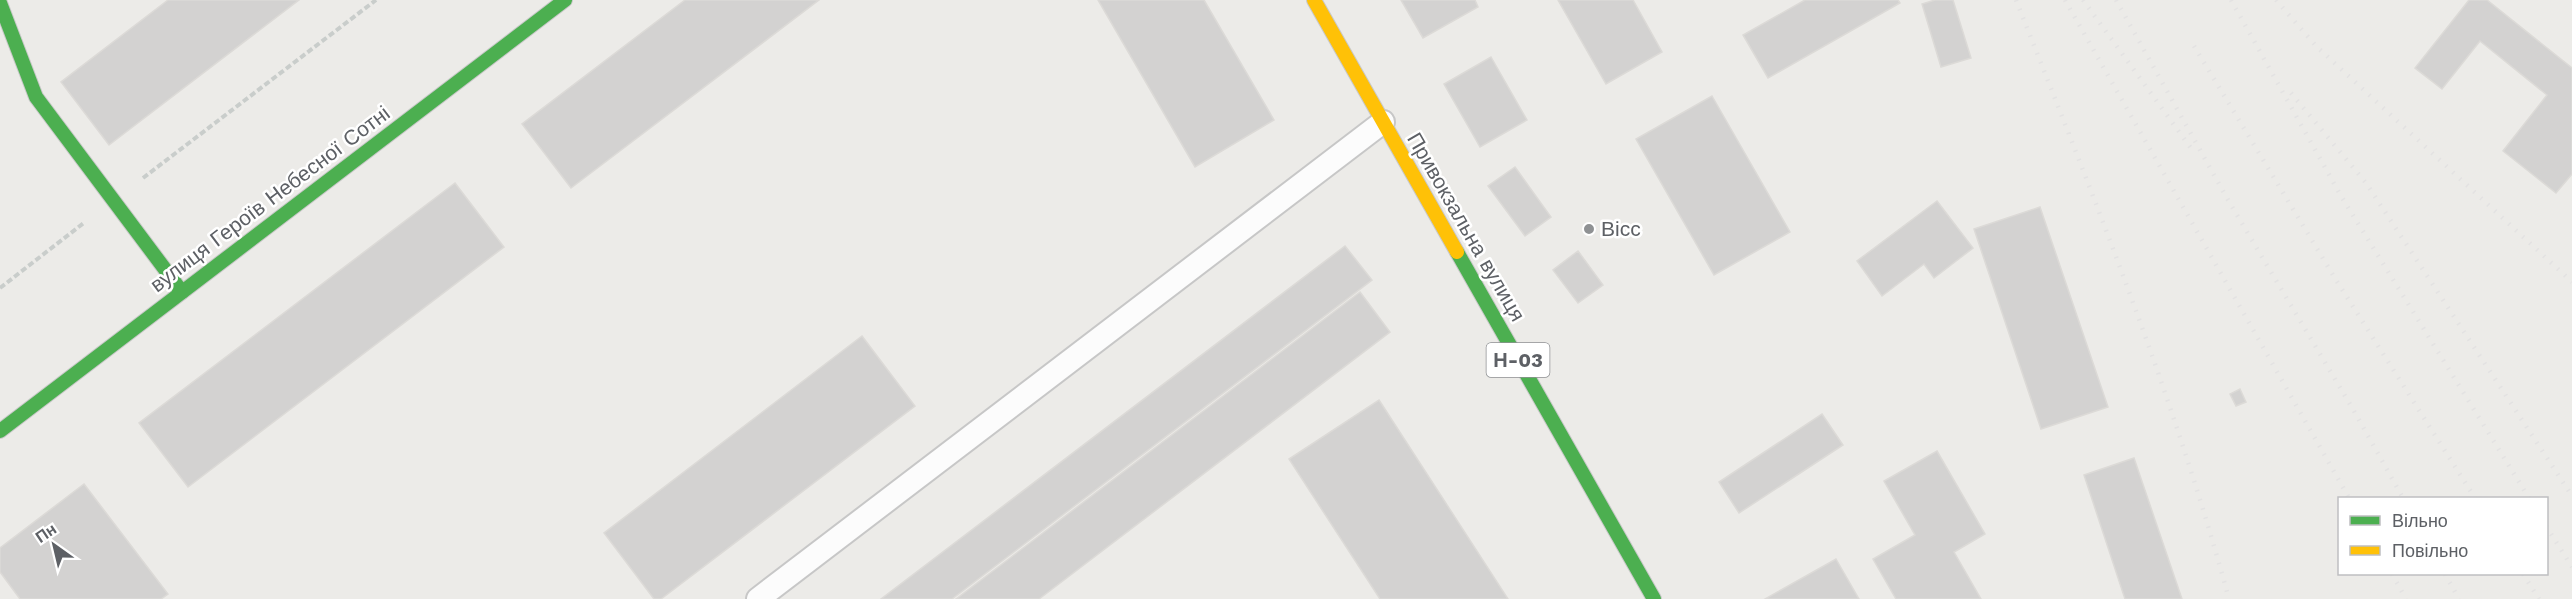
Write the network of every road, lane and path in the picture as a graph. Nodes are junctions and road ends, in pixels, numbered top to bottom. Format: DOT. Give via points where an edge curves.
graph roads {
  1 [pos="376,0"];
  2 [pos="565,0"];
  3 [pos="1314,0"];
  4 [pos="0,3"];
  5 [pos="1383,122"];
  6 [pos="112,201"];
  7 [pos="0,288"];
  8 [pos="182,292"];
  9 [pos="0,431"];
  10 [pos="758,599"];
  11 [pos="1654,599"];
  1 -- 6 [label="path"];
  2 -- 8 [label="street, вулиця Героїв Небесної Сотні"];
  3 -- 5 [label="street, Привокзальна вулиця / Н-03"];
  4 -- 6 [label="street" via="36,97"];
  5 -- 10 [label="lane"];
  5 -- 11 [label="street, Привокзальна вулиця / Н-03"];
  6 -- 7 [label="path"];
  6 -- 8 [label="street"];
  8 -- 9 [label="street, вулиця Героїв Небесної Сотні"];
}
